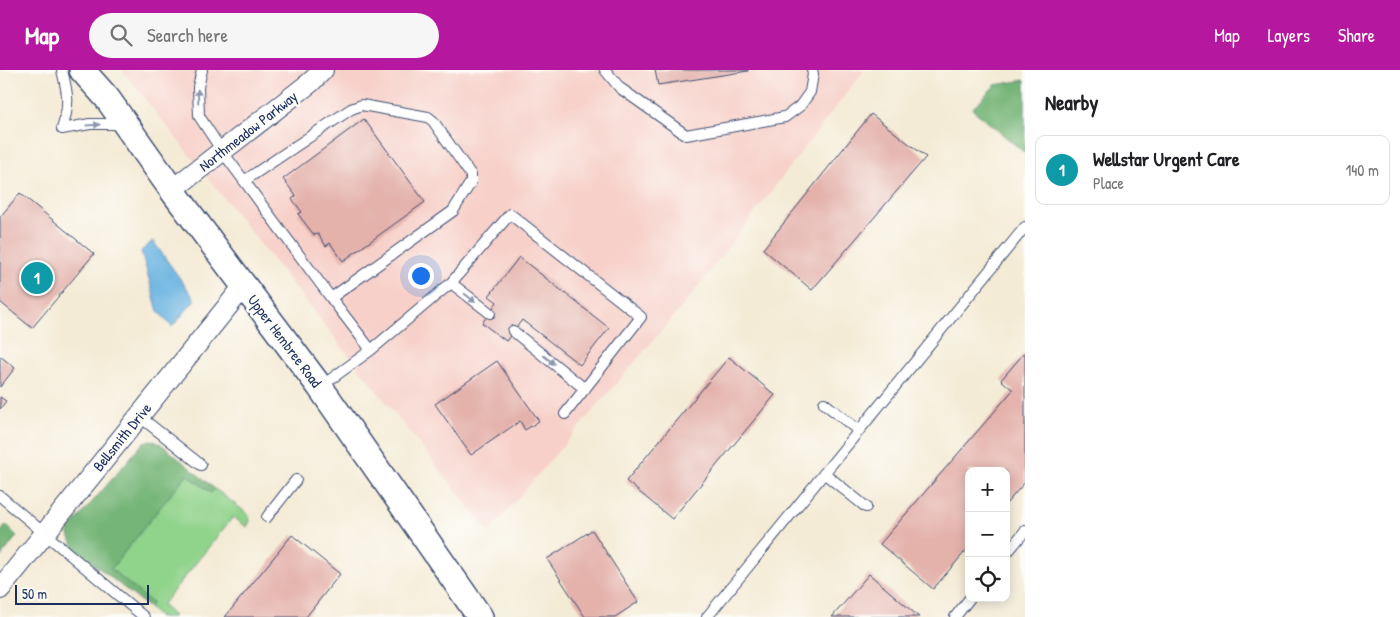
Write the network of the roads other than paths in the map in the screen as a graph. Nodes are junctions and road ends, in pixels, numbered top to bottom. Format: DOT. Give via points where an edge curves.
graph roads {
  1 [pos="62,70"];
  2 [pos="82,70"];
  3 [pos="202,70"];
  4 [pos="323,70"];
  5 [pos="605,70"];
  6 [pos="812,70"];
  7 [pos="125,124"];
  8 [pos="222,151"];
  9 [pos="244,181"];
  10 [pos="172,190"];
  11 [pos="1025,227"];
  12 [pos="451,283"];
  13 [pos="244,286"];
  14 [pos="331,298"];
  15 [pos="490,313"];
  16 [pos="513,331"];
  17 [pos="371,350"];
  18 [pos="320,387"];
  19 [pos="585,389"];
  20 [pos="824,403"];
  21 [pos="565,414"];
  22 [pos="139,416"];
  23 [pos="859,431"];
  24 [pos="201,465"];
  25 [pos="824,473"];
  26 [pos="296,480"];
  27 [pos="0,496"];
  28 [pos="866,507"];
  29 [pos="267,517"];
  30 [pos="1025,531"];
  31 [pos="45,533"];
  32 [pos="1010,549"];
  33 [pos="0,588"];
  34 [pos="967,602"];
  35 [pos="144,617"];
  36 [pos="480,617"];
  37 [pos="707,617"];
  38 [pos="955,617"];
  1 -- 7 [label="lane, one-way" via="68,96 68,113 62,129 90,124"];
  2 -- 7 [label="street, Upper Hembree Road"];
  8 -- 3 [label="lane, one-way" via="199,116 198,87"];
  4 -- 8 [label="street, Northmeadow Parkway"];
  5 -- 6 [label="lane" via="620,88 686,135 785,117 800,106 810,92"];
  7 -- 10 [label="street, Upper Hembree Road"];
  8 -- 9 [label="lane"];
  8 -- 10 [label="street, Northmeadow Parkway"];
  9 -- 14 [label="lane"];
  9 -- 14 [label="lane" via="357,105 420,115 433,122 470,175 471,182 452,211"];
  10 -- 13 [label="street, Upper Hembree Road"];
  11 -- 23 [label="lane"];
  12 -- 15 [label="lane, one-way"];
  12 -- 17 [label="lane"];
  12 -- 19 [label="lane" via="510,214 641,317"];
  13 -- 18 [label="street, Upper Hembree Road"];
  13 -- 22 [label="street, Bellsmith Drive"];
  14 -- 17 [label="lane"];
  16 -- 19 [label="lane, one-way"];
  17 -- 18 [label="lane"];
  18 -- 36 [label="street, Upper Hembree Road"];
  19 -- 21 [label="lane"];
  20 -- 23 [label="lane"];
  22 -- 24 [label="lane"];
  22 -- 31 [label="street, Bellsmith Drive"];
  23 -- 25 [label="lane"];
  25 -- 28 [label="lane"];
  25 -- 37 [label="lane"];
  26 -- 29 [label="lane"];
  27 -- 31 [label="lane"];
  30 -- 32 [label="lane"];
  31 -- 33 [label="street, Bellsmith Drive"];
  31 -- 35 [label="lane"];
  34 -- 38 [label="lane"];
}
